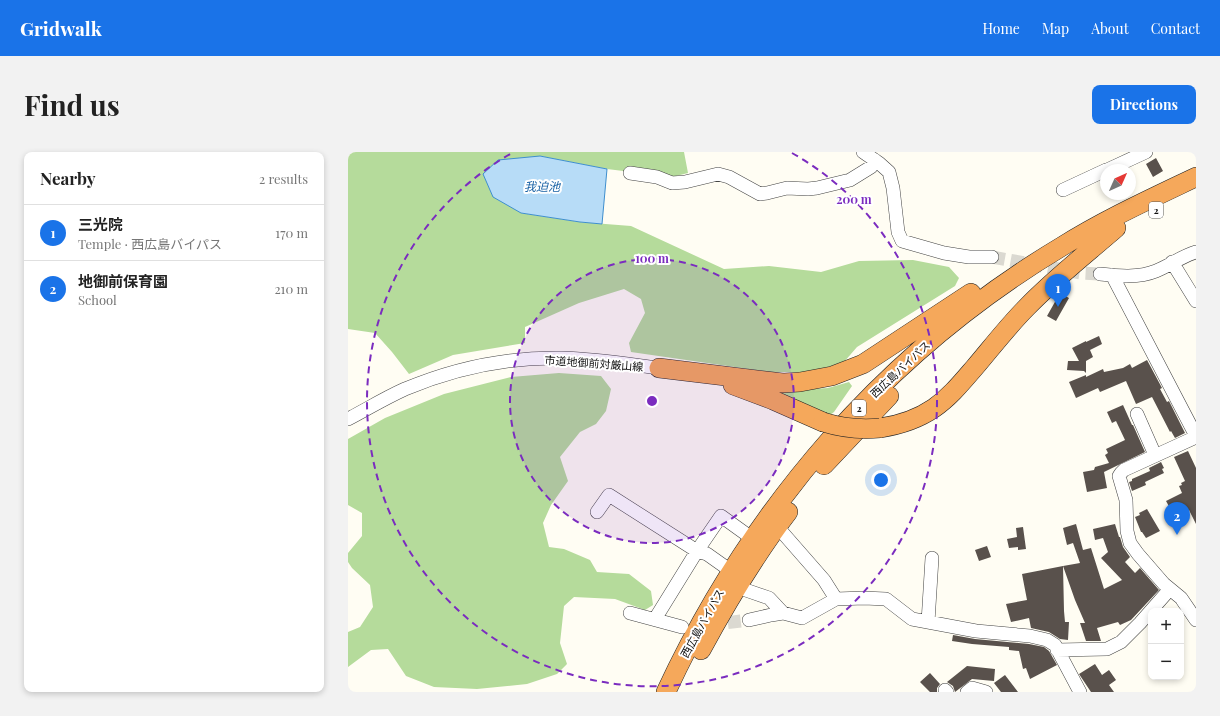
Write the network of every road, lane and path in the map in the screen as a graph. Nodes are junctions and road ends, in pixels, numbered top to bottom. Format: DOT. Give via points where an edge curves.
graph roads {
  1 [pos="862,152"];
  2 [pos="1146,152"];
  3 [pos="875,160"];
  4 [pos="1119,164"];
  5 [pos="630,173"];
  6 [pos="1100,173"];
  7 [pos="1196,177"];
  8 [pos="1063,190"];
  9 [pos="1196,191"];
  10 [pos="1137,205"];
  11 [pos="1116,228"];
  12 [pos="1196,252"];
  13 [pos="992,257"];
  14 [pos="1172,262"];
  15 [pos="1196,301"];
  16 [pos="659,368"];
  17 [pos="1137,414"];
  18 [pos="348,419"];
  19 [pos="1196,436"];
  20 [pos="1155,455"];
  21 [pos="597,512"];
  22 [pos="776,527"];
  23 [pos="746,534"];
  24 [pos="697,551"];
  25 [pos="932,558"];
  26 [pos="734,579"];
  27 [pos="1170,589"];
  28 [pos="836,599"];
  29 [pos="630,613"];
  30 [pos="783,613"];
  31 [pos="655,620"];
  32 [pos="749,620"];
  33 [pos="1196,620"];
  34 [pos="928,622"];
  35 [pos="682,628"];
  36 [pos="1057,650"];
  37 [pos="666,692"];
  38 [pos="679,692"];
  39 [pos="967,692"];
  40 [pos="986,692"];
  41 [pos="1080,692"];
  1 -- 3 [label="street"];
  2 -- 4 [label="street"];
  3 -- 5 [label="street" via="871,167 850,180 817,188 787,188 760,194 729,177 718,174 672,183 657,177"];
  3 -- 13 [label="street" via="889,172 898,232 902,241 944,253"];
  6 -- 8 [label="street"];
  7 -- 10 [label="highway, 西広島バイパス / 2"];
  9 -- 11 [label="highway, 西広島バイパス / 2"];
  10 -- 16 [label="highway" via="1026,258 853,369 816,380 783,383"];
  10 -- 26 [label="highway, 西広島バイパス / 2" via="1060,247 1012,278 965,312 899,369 857,409 809,463 765,520"];
  11 -- 16 [label="highway, bridge" via="1046,288 1010,325 952,393 934,408 903,423 869,429 834,426 746,389 689,373"];
  11 -- 22 [label="highway, 西広島バイパス / 2" via="1029,282 933,355 897,387 826,462"];
  12 -- 14 [label="street"];
  14 -- 15 [label="street"];
  14 -- 19 [label="street" via="1148,274 1106,274"];
  16 -- 18 [label="street, 市道地御前対厳山線" via="563,358 498,362 435,377 390,396"];
  17 -- 20 [label="street"];
  19 -- 20 [label="street"];
  20 -- 27 [label="street" via="1124,470 1119,476 1126,500 1130,543"];
  21 -- 24 [label="street" via="609,496"];
  22 -- 26 [label="highway, 西広島バイパス / 2"];
  22 -- 28 [label="street" via="820,574"];
  23 -- 24 [label="street" via="721,516"];
  24 -- 26 [label="street" via="707,554"];
  24 -- 31 [label="street"];
  25 -- 34 [label="street"];
  26 -- 30 [label="street" via="769,598"];
  26 -- 37 [label="highway, 西広島バイパス / 2" via="698,626"];
  26 -- 38 [label="highway, 西広島バイパス / 2"];
  27 -- 33 [label="street" via="1181,598"];
  27 -- 36 [label="street" via="1121,642 1107,649"];
  28 -- 30 [label="street" via="802,618"];
  28 -- 34 [label="street" via="886,599 912,619"];
  29 -- 31 [label="street"];
  30 -- 32 [label="street"];
  31 -- 35 [label="street"];
  34 -- 36 [label="street" via="976,631 1030,636 1047,640 1055,645"];
  36 -- 41 [label="street"];
  39 -- 40 [label="street" via="972,688"];
}
